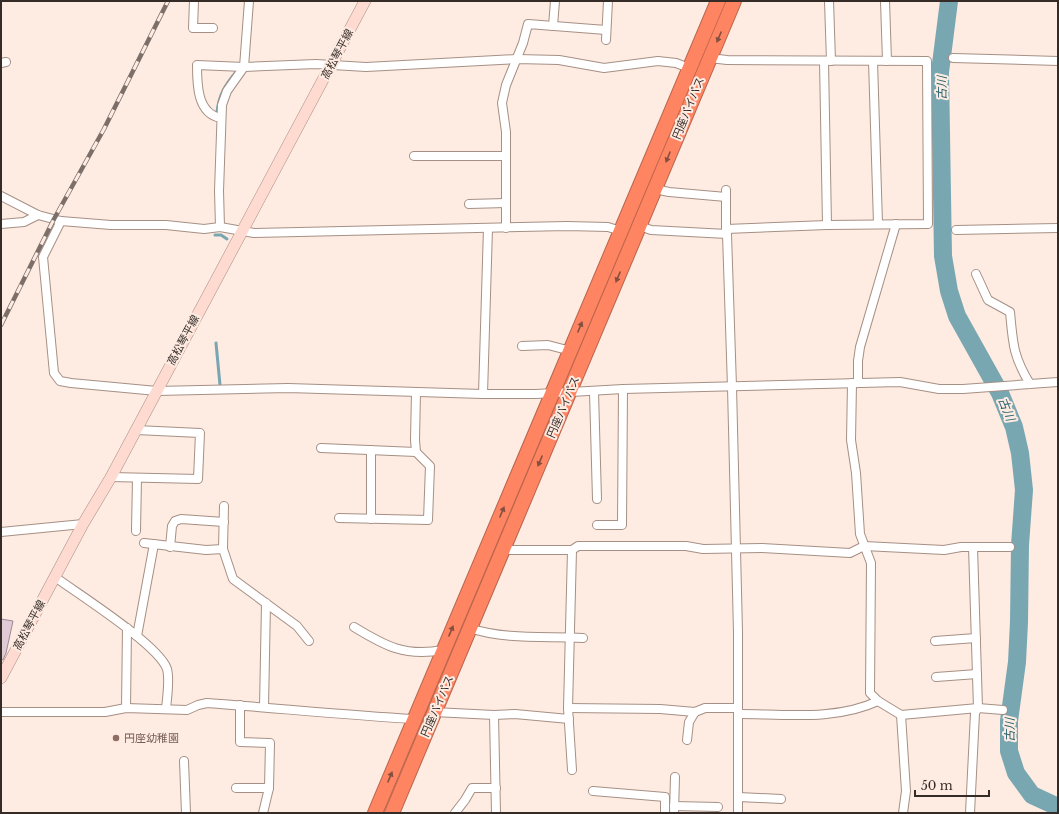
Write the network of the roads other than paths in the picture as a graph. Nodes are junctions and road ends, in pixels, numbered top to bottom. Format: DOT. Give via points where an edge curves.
graph roads {
  1 [pos="194,1"];
  2 [pos="248,1"];
  3 [pos="365,1"];
  4 [pos="555,1"];
  5 [pos="608,1"];
  6 [pos="718,1"];
  7 [pos="734,1"];
  8 [pos="829,1"];
  9 [pos="885,1"];
  10 [pos="553,26"];
  11 [pos="213,28"];
  12 [pos="606,30"];
  13 [pos="606,40"];
  14 [pos="710,58"];
  15 [pos="953,58"];
  16 [pos="517,59"];
  17 [pos="827,61"];
  18 [pos="873,61"];
  19 [pos="887,61"];
  20 [pos="1058,61"];
  21 [pos="330,66"];
  22 [pos="244,67"];
  23 [pos="689,68"];
  24 [pos="221,118"];
  25 [pos="414,156"];
  26 [pos="506,156"];
  27 [pos="655,189"];
  28 [pos="1,196"];
  29 [pos="506,203"];
  30 [pos="469,204"];
  31 [pos="38,215"];
  32 [pos="61,221"];
  33 [pos="1,224"];
  34 [pos="878,224"];
  35 [pos="896,224"];
  36 [pos="827,225"];
  37 [pos="220,226"];
  38 [pos="640,226"];
  39 [pos="488,228"];
  40 [pos="506,228"];
  41 [pos="1058,228"];
  42 [pos="956,230"];
  43 [pos="621,231"];
  44 [pos="241,232"];
  45 [pos="726,232"];
  46 [pos="976,274"];
  47 [pos="522,346"];
  48 [pos="570,351"];
  49 [pos="1058,382"];
  50 [pos="855,383"];
  51 [pos="1030,384"];
  52 [pos="732,387"];
  53 [pos="623,389"];
  54 [pos="157,391"];
  55 [pos="416,392"];
  56 [pos="594,392"];
  57 [pos="553,393"];
  58 [pos="569,393"];
  59 [pos="483,394"];
  60 [pos="136,430"];
  61 [pos="321,448"];
  62 [pos="371,450"];
  63 [pos="416,452"];
  64 [pos="111,477"];
  65 [pos="137,478"];
  66 [pos="597,498"];
  67 [pos="224,506"];
  68 [pos="339,518"];
  69 [pos="371,519"];
  70 [pos="224,522"];
  71 [pos="83,524"];
  72 [pos="597,525"];
  73 [pos="136,531"];
  74 [pos="1,532"];
  75 [pos="144,543"];
  76 [pos="154,544"];
  77 [pos="864,546"];
  78 [pos="170,547"];
  79 [pos="973,547"];
  80 [pos="1010,547"];
  81 [pos="223,549"];
  82 [pos="502,550"];
  83 [pos="572,550"];
  84 [pos="735,550"];
  85 [pos="55,577"];
  86 [pos="266,603"];
  87 [pos="354,627"];
  88 [pos="127,628"];
  89 [pos="469,628"];
  90 [pos="137,636"];
  91 [pos="571,637"];
  92 [pos="583,638"];
  93 [pos="976,638"];
  94 [pos="309,641"];
  95 [pos="935,641"];
  96 [pos="443,650"];
  97 [pos="977,674"];
  98 [pos="936,677"];
  99 [pos="1,678"];
  100 [pos="878,701"];
  101 [pos="240,705"];
  102 [pos="264,707"];
  103 [pos="126,708"];
  104 [pos="568,708"];
  105 [pos="978,708"];
  106 [pos="166,709"];
  107 [pos="1003,710"];
  108 [pos="738,711"];
  109 [pos="1,712"];
  110 [pos="434,712"];
  111 [pos="694,712"];
  112 [pos="494,715"];
  113 [pos="901,715"];
  114 [pos="569,719"];
  115 [pos="414,720"];
  116 [pos="687,740"];
  117 [pos="184,761"];
  118 [pos="572,770"];
  119 [pos="675,777"];
  120 [pos="236,788"];
  121 [pos="269,788"];
  122 [pos="496,788"];
  123 [pos="593,791"];
  124 [pos="739,797"];
  125 [pos="781,799"];
  126 [pos="718,807"];
  127 [pos="674,810"];
  128 [pos="186,813"];
  129 [pos="263,813"];
  130 [pos="376,813"];
  131 [pos="392,813"];
  132 [pos="455,813"];
  133 [pos="496,813"];
  134 [pos="665,813"];
  135 [pos="738,813"];
  136 [pos="903,813"];
  137 [pos="970,813"];
  1 -- 11 [label="street" via="193,28"];
  2 -- 22 [label="street"];
  3 -- 21 [label="main road, 高松琴平線"];
  4 -- 10 [label="street"];
  5 -- 12 [label="street"];
  6 -- 23 [label="highway, 円座バイパス"];
  7 -- 14 [label="highway, 円座バイパス, one-way"];
  8 -- 17 [label="street"];
  9 -- 19 [label="street"];
  10 -- 12 [label="street"];
  10 -- 16 [label="street" via="528,24"];
  12 -- 13 [label="street"];
  14 -- 17 [label="street"];
  14 -- 23 [label="highway"];
  14 -- 27 [label="highway, 円座バイパス, one-way"];
  15 -- 20 [label="street"];
  16 -- 21 [label="street" via="366,67"];
  16 -- 23 [label="street" via="559,60 604,68 658,61 676,63"];
  16 -- 26 [label="street" via="506,85 502,103"];
  17 -- 18 [label="street"];
  17 -- 36 [label="street"];
  18 -- 19 [label="street"];
  18 -- 34 [label="street"];
  19 -- 35 [label="street" via="927,61 928,224"];
  21 -- 22 [label="street" via="316,64"];
  21 -- 44 [label="main road, 高松琴平線"];
  22 -- 24 [label="street" via="227,90"];
  22 -- 24 [label="street" via="197,65 201,102 214,117"];
  23 -- 43 [label="highway, 円座バイパス"];
  24 -- 37 [label="street"];
  25 -- 26 [label="street"];
  26 -- 29 [label="street"];
  27 -- 38 [label="highway, 円座バイパス"];
  27 -- 45 [label="street" via="669,192 726,194"];
  28 -- 31 [label="street"];
  29 -- 30 [label="street"];
  29 -- 40 [label="street"];
  31 -- 32 [label="street"];
  31 -- 33 [label="street" via="24,222"];
  32 -- 37 [label="street" via="204,229"];
  32 -- 54 [label="street" via="43,257 54,373 60,381"];
  34 -- 35 [label="street"];
  34 -- 36 [label="street"];
  35 -- 50 [label="street" via="860,347"];
  36 -- 45 [label="street"];
  37 -- 44 [label="street"];
  38 -- 43 [label="highway"];
  38 -- 45 [label="street" via="651,230"];
  38 -- 58 [label="highway, 円座バイパス, one-way"];
  39 -- 40 [label="street"];
  39 -- 44 [label="street"];
  39 -- 59 [label="street"];
  40 -- 43 [label="street" via="574,226 608,227"];
  41 -- 42 [label="street"];
  48 -- 43 [label="highway, 円座バイパス, one-way"];
  44 -- 54 [label="main road, 高松琴平線"];
  45 -- 52 [label="street"];
  46 -- 51 [label="street" via="988,300 1010,312 1018,364"];
  47 -- 48 [label="street" via="548,345"];
  48 -- 57 [label="highway, 円座バイパス"];
  49 -- 51 [label="street"];
  50 -- 51 [label="street" via="900,382 939,389"];
  50 -- 52 [label="street"];
  50 -- 77 [label="street" via="851,440 860,534"];
  52 -- 53 [label="street"];
  52 -- 84 [label="street"];
  53 -- 56 [label="street"];
  53 -- 72 [label="street" via="622,525"];
  54 -- 55 [label="street" via="288,388"];
  54 -- 60 [label="main road, 高松琴平線"];
  55 -- 59 [label="street"];
  55 -- 63 [label="street"];
  56 -- 58 [label="street"];
  56 -- 66 [label="street"];
  57 -- 58 [label="street"];
  57 -- 59 [label="street"];
  96 -- 57 [label="highway, 円座バイパス, one-way"];
  58 -- 82 [label="highway, 円座バイパス, one-way"];
  60 -- 64 [label="main road, 高松琴平線"];
  60 -- 65 [label="street" via="200,433 198,479"];
  61 -- 62 [label="street"];
  62 -- 63 [label="street"];
  62 -- 69 [label="street"];
  63 -- 69 [label="street" via="430,466 428,520"];
  64 -- 65 [label="street"];
  64 -- 71 [label="main road, 高松琴平線"];
  65 -- 73 [label="street"];
  67 -- 70 [label="street"];
  68 -- 69 [label="street"];
  70 -- 78 [label="street" via="181,519 175,521 172,526"];
  70 -- 81 [label="street"];
  71 -- 74 [label="street"];
  71 -- 85 [label="main road, 高松琴平線"];
  75 -- 76 [label="street"];
  76 -- 78 [label="street"];
  76 -- 90 [label="street"];
  77 -- 79 [label="street" via="944,550"];
  77 -- 84 [label="street" via="850,553 762,548"];
  77 -- 100 [label="street" via="871,563 869,687 870,693"];
  78 -- 81 [label="street"];
  79 -- 80 [label="street"];
  79 -- 93 [label="street"];
  81 -- 86 [label="street" via="233,579"];
  82 -- 83 [label="street"];
  82 -- 89 [label="highway, 円座バイパス"];
  83 -- 84 [label="street" via="578,546 686,546"];
  83 -- 91 [label="street" via="569,615"];
  84 -- 108 [label="street"];
  85 -- 88 [label="street"];
  85 -- 99 [label="main road, 高松琴平線"];
  86 -- 94 [label="street" via="297,626"];
  86 -- 102 [label="street"];
  87 -- 96 [label="street" via="388,647 425,653"];
  88 -- 90 [label="street"];
  88 -- 103 [label="street"];
  89 -- 91 [label="street" via="522,638"];
  89 -- 110 [label="highway, 円座バイパス"];
  90 -- 106 [label="street" via="164,662 168,671"];
  91 -- 92 [label="street"];
  91 -- 104 [label="street"];
  93 -- 95 [label="street"];
  93 -- 97 [label="street"];
  96 -- 115 [label="highway, 円座バイパス"];
  97 -- 98 [label="street"];
  97 -- 105 [label="street"];
  100 -- 108 [label="street" via="820,715"];
  100 -- 113 [label="street"];
  101 -- 102 [label="street"];
  101 -- 106 [label="street" via="207,703 187,710"];
  101 -- 121 [label="street" via="240,742 270,743"];
  102 -- 115 [label="street"];
  103 -- 106 [label="street"];
  103 -- 109 [label="street" via="105,712"];
  104 -- 111 [label="street"];
  104 -- 114 [label="street"];
  105 -- 107 [label="street"];
  105 -- 113 [label="street"];
  105 -- 137 [label="street" via="975,713"];
  108 -- 111 [label="street" via="705,708"];
  108 -- 124 [label="street"];
  110 -- 112 [label="street"];
  110 -- 131 [label="highway, 円座バイパス"];
  111 -- 116 [label="street" via="689,722"];
  112 -- 114 [label="street" via="515,714"];
  112 -- 122 [label="street"];
  113 -- 136 [label="street" via="906,791"];
  114 -- 118 [label="street"];
  130 -- 115 [label="highway, 円座バイパス, one-way"];
  117 -- 128 [label="street"];
  119 -- 127 [label="street"];
  120 -- 121 [label="street"];
  121 -- 129 [label="street"];
  122 -- 132 [label="street" via="472,788"];
  122 -- 133 [label="street"];
  123 -- 134 [label="street" via="665,797"];
  124 -- 125 [label="street"];
  124 -- 135 [label="street"];
  126 -- 127 [label="street"];
}
